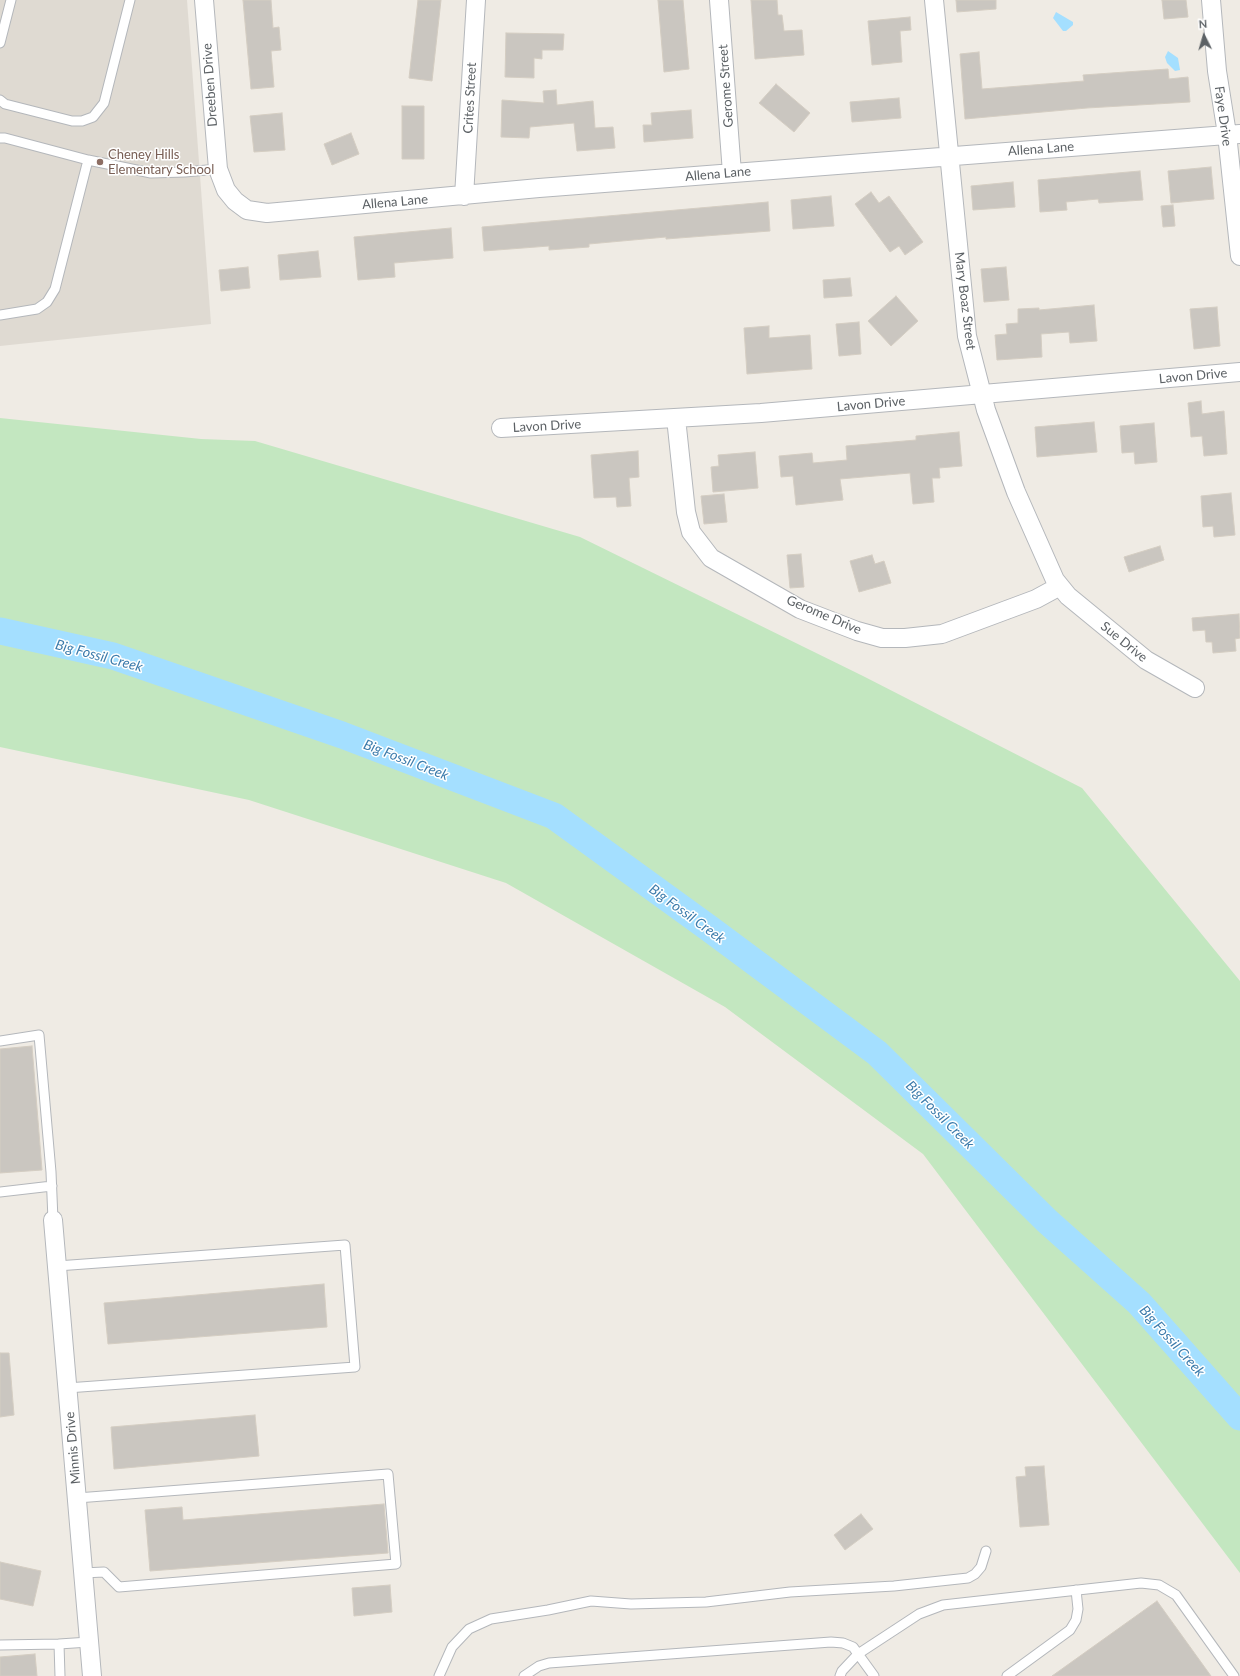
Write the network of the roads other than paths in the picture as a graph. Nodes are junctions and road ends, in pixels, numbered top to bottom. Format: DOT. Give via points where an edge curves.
graph roads {
  1 [pos="11,0"];
  2 [pos="130,0"];
  3 [pos="204,0"];
  4 [pos="476,0"];
  5 [pos="719,0"];
  6 [pos="934,0"];
  7 [pos="1211,0"];
  8 [pos="0,43"];
  9 [pos="0,100"];
  10 [pos="1233,134"];
  11 [pos="0,138"];
  12 [pos="949,156"];
  13 [pos="88,160"];
  14 [pos="218,169"];
  15 [pos="732,173"];
  16 [pos="464,196"];
  17 [pos="1240,256"];
  18 [pos="0,315"];
  19 [pos="1240,372"];
  20 [pos="982,394"];
  21 [pos="676,418"];
  22 [pos="501,428"];
  23 [pos="1060,586"];
  24 [pos="1195,688"];
  25 [pos="0,1041"];
  26 [pos="52,1186"];
  27 [pos="0,1192"];
  28 [pos="53,1220"];
  29 [pos="57,1266"];
  30 [pos="67,1388"];
  31 [pos="77,1498"];
  32 [pos="986,1551"];
  33 [pos="83,1573"];
  34 [pos="1076,1590"];
  35 [pos="89,1642"];
  36 [pos="59,1644"];
  37 [pos="0,1645"];
  38 [pos="858,1654"];
  39 [pos="60,1676"];
  40 [pos="92,1676"];
  41 [pos="439,1676"];
  42 [pos="524,1676"];
  43 [pos="840,1676"];
  44 [pos="874,1676"];
  45 [pos="1007,1676"];
  46 [pos="1234,1676"];
  1 -- 8 [label="lane"];
  2 -- 9 [label="lane" via="104,103 93,117 72,121 5,104"];
  3 -- 14 [label="street, Dreeben Drive"];
  4 -- 16 [label="street, Crites Street"];
  5 -- 15 [label="street, Gerome Street"];
  6 -- 12 [label="street, Mary Boaz Street"];
  7 -- 10 [label="street, Faye Drive" via="1217,71"];
  10 -- 12 [label="street, Allena Lane"];
  10 -- 17 [label="street, Faye Drive"];
  11 -- 13 [label="lane"];
  12 -- 15 [label="street, Allena Lane"];
  12 -- 20 [label="street, Mary Boaz Street" via="967,336"];
  13 -- 14 [label="lane" via="151,173"];
  13 -- 18 [label="lane" via="55,289 47,302 37,309"];
  14 -- 16 [label="street, Allena Lane" via="226,190 235,202 247,210 267,213"];
  15 -- 16 [label="street, Allena Lane"];
  19 -- 20 [label="street, Lavon Drive"];
  20 -- 21 [label="street, Lavon Drive" via="761,414"];
  20 -- 23 [label="street, Mary Boaz Street" via="1016,492"];
  21 -- 22 [label="street, Lavon Drive"];
  21 -- 23 [label="street, Gerome Drive" via="686,512 691,532 711,558 800,608 857,631 882,638 905,638 942,634 1036,599"];
  23 -- 24 [label="street, Sue Drive" via="1068,596 1146,660"];
  25 -- 26 [label="lane" via="40,1035"];
  26 -- 27 [label="lane"];
  26 -- 28 [label="lane"];
  28 -- 29 [label="street, Minnis Drive"];
  29 -- 30 [label="street, Minnis Drive"];
  29 -- 30 [label="lane" via="345,1245 355,1367"];
  30 -- 31 [label="street, Minnis Drive"];
  31 -- 33 [label="street, Minnis Drive"];
  31 -- 33 [label="lane" via="388,1474 396,1564 119,1587 104,1572"];
  32 -- 41 [label="lane" via="981,1567 968,1578 894,1586 790,1592 706,1602 631,1604 591,1601 491,1619 469,1629 452,1647"];
  33 -- 35 [label="street, Minnis Drive"];
  34 -- 38 [label="lane" via="943,1605 918,1614"];
  34 -- 45 [label="lane" via="1078,1608 1076,1620 1070,1630"];
  34 -- 46 [label="lane" via="1141,1583 1159,1585 1176,1595"];
  35 -- 36 [label="lane"];
  35 -- 40 [label="street, Minnis Drive"];
  36 -- 37 [label="lane"];
  36 -- 39 [label="lane"];
  38 -- 42 [label="lane" via="853,1647 831,1642 549,1663"];
  38 -- 43 [label="lane"];
  38 -- 44 [label="lane"];
}
